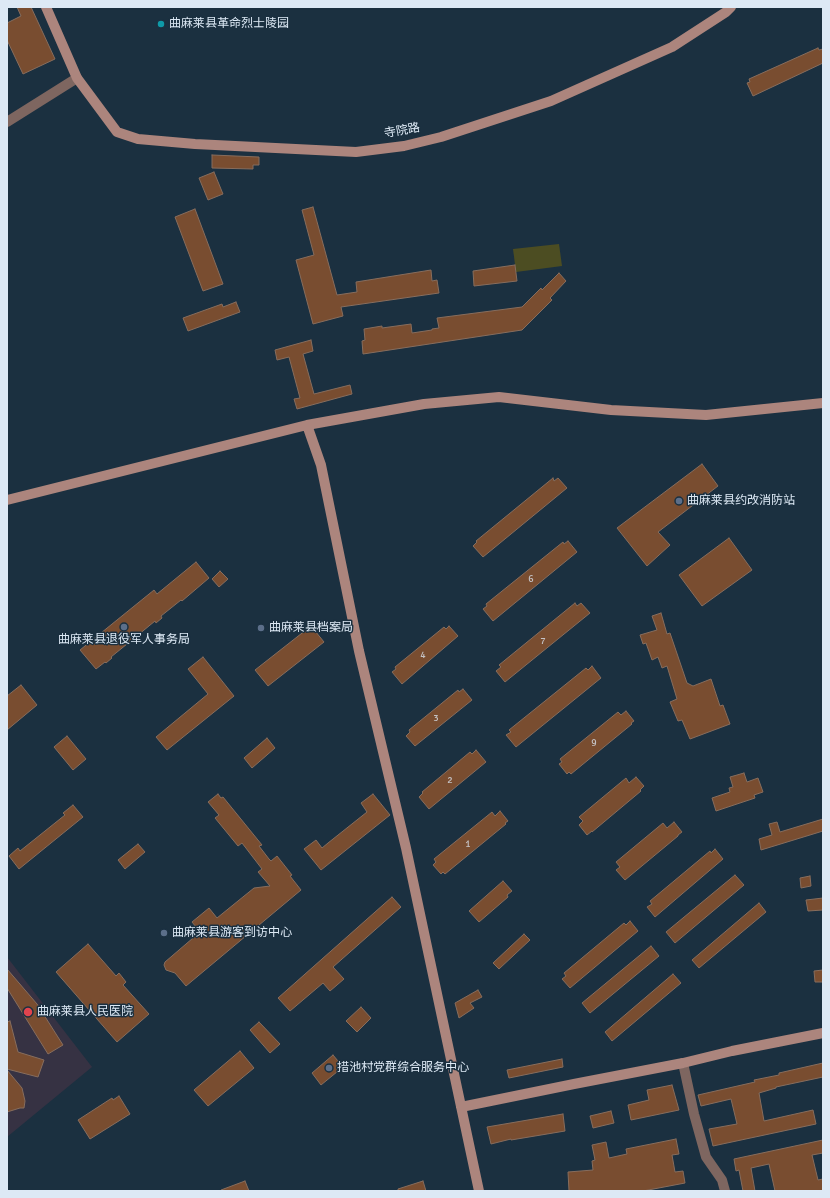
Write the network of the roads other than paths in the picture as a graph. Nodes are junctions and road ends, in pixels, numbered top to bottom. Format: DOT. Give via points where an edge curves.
graph roads {
  1 [pos="46,7"];
  2 [pos="731,7"];
  3 [pos="77,78"];
  4 [pos="7,122"];
  5 [pos="823,403"];
  6 [pos="307,425"];
  7 [pos="7,500"];
  8 [pos="823,1033"];
  9 [pos="683,1063"];
  10 [pos="461,1108"];
  11 [pos="479,1191"];
  12 [pos="724,1191"];
  1 -- 3 [label="street, 寺院路"];
  2 -- 3 [label="street, 寺院路" via="672,47 550,101 441,137 404,146 356,152 138,140 117,132"];
  3 -- 4 [label="street"];
  5 -- 6 [label="street" via="706,415 611,410 499,397 424,404"];
  6 -- 7 [label="street"];
  6 -- 10 [label="street" via="321,465 359,650 406,848"];
  8 -- 9 [label="street"];
  9 -- 10 [label="street"];
  9 -- 12 [label="street" via="706,1157 722,1180"];
  10 -- 11 [label="street"];
}
